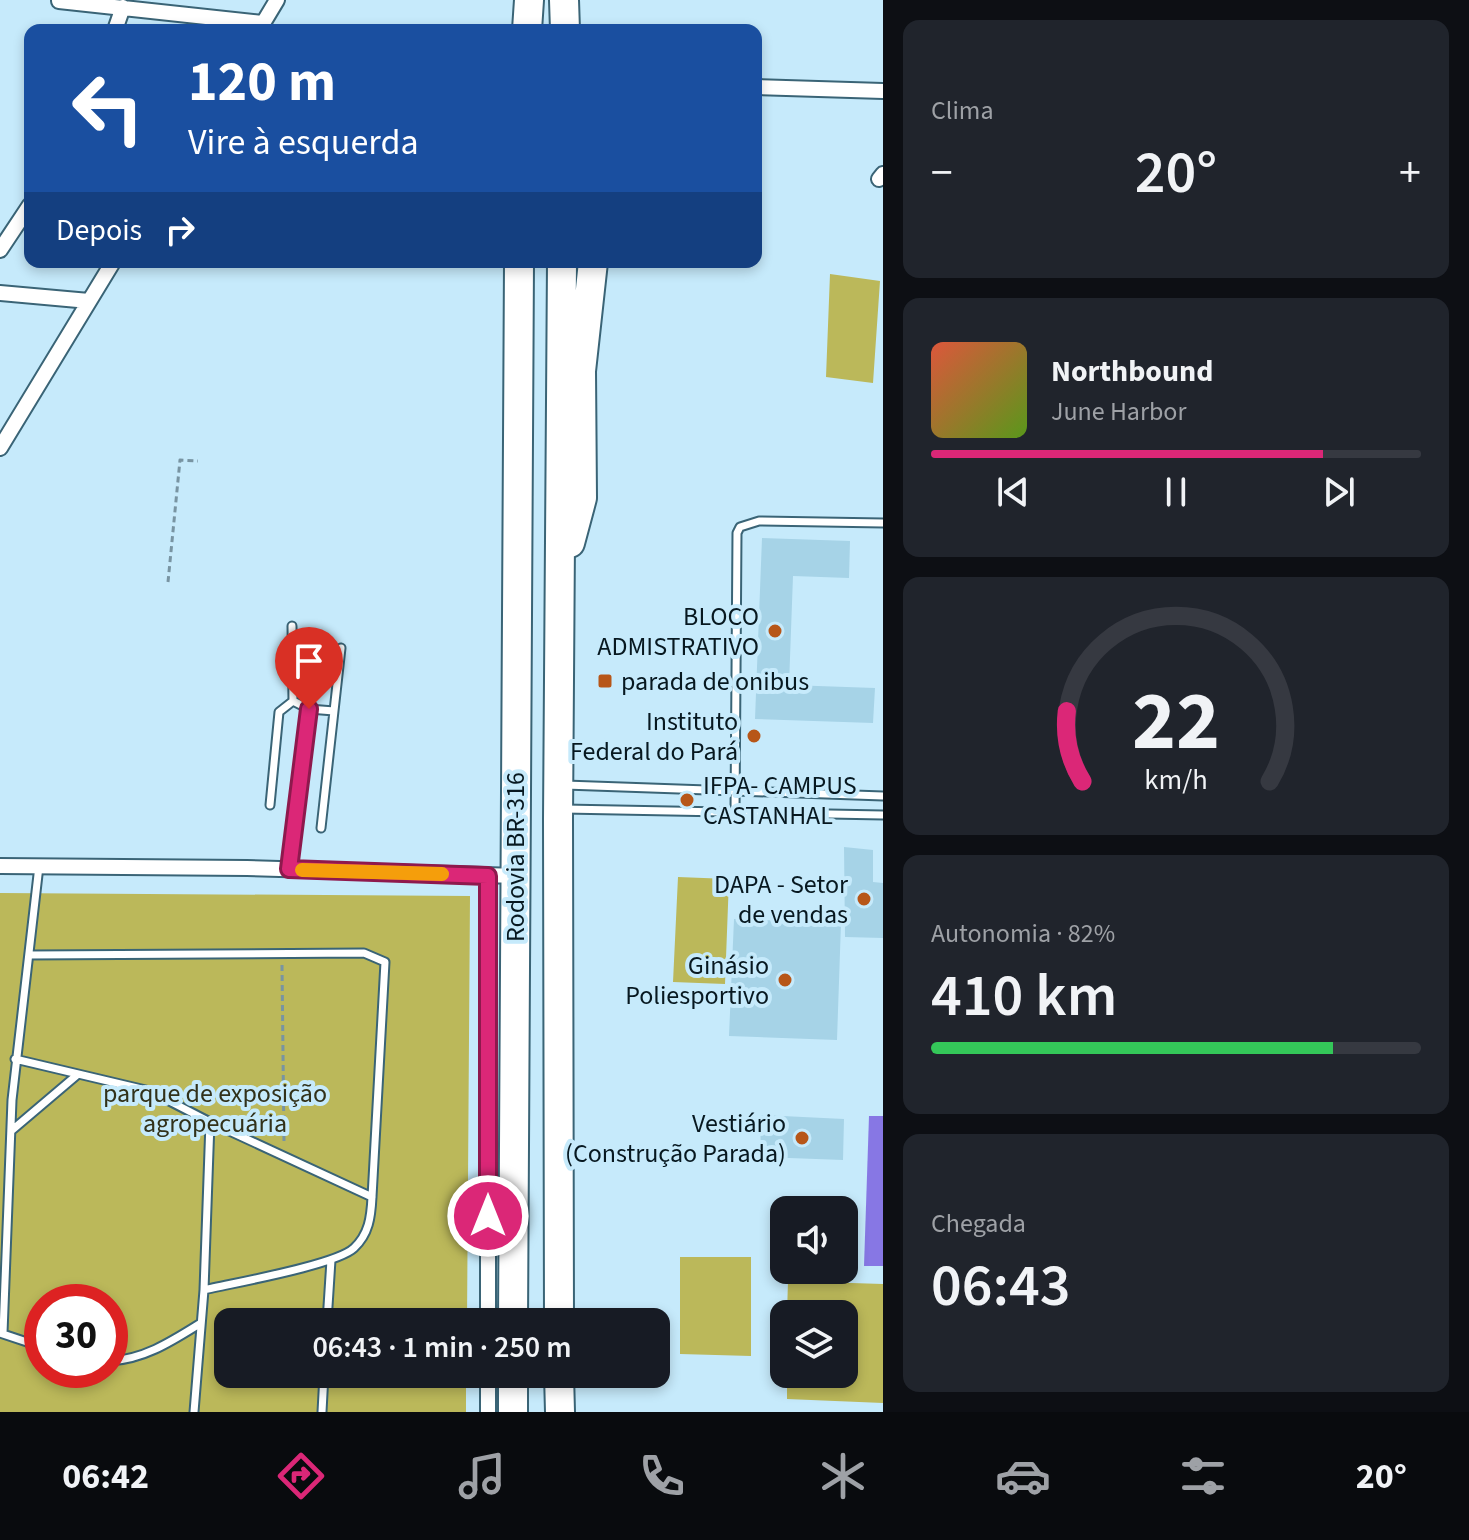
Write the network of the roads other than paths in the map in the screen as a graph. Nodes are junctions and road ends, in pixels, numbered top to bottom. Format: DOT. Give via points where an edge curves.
graph roads {
  1 [pos="277,0"];
  2 [pos="529,0"];
  3 [pos="564,0"];
  4 [pos="59,1"];
  5 [pos="123,7"];
  6 [pos="117,24"];
  7 [pos="239,24"];
  8 [pos="262,24"];
  9 [pos="527,24"];
  10 [pos="565,24"];
  11 [pos="762,87"];
  12 [pos="883,91"];
  13 [pos="24,214"];
  14 [pos="0,250"];
  15 [pos="109,268"];
  16 [pos="519,268"];
  17 [pos="562,268"];
  18 [pos="592,268"];
  19 [pos="0,293"];
  20 [pos="89,301"];
  21 [pos="0,448"];
  22 [pos="883,523"];
  23 [pos="560,582"];
  24 [pos="292,626"];
  25 [pos="341,648"];
  26 [pos="293,701"];
  27 [pos="309,709"];
  28 [pos="334,711"];
  29 [pos="734,792"];
  30 [pos="883,796"];
  31 [pos="558,797"];
  32 [pos="270,805"];
  33 [pos="735,812"];
  34 [pos="883,815"];
  35 [pos="321,828"];
  36 [pos="0,866"];
  37 [pos="39,866"];
  38 [pos="289,869"];
  39 [pos="502,876"];
  40 [pos="29,955"];
  41 [pos="15,1059"];
  42 [pos="77,1075"];
  43 [pos="210,1122"];
  44 [pos="11,1131"];
  45 [pos="372,1197"];
  46 [pos="331,1260"];
  47 [pos="204,1290"];
  48 [pos="328,1308"];
  49 [pos="488,1308"];
  50 [pos="513,1308"];
  51 [pos="559,1308"];
  52 [pos="201,1323"];
  53 [pos="2,1333"];
  54 [pos="24,1341"];
  55 [pos="128,1360"];
  56 [pos="323,1388"];
  57 [pos="488,1388"];
  58 [pos="513,1388"];
  59 [pos="559,1388"];
  60 [pos="194,1412"];
  61 [pos="322,1412"];
  62 [pos="488,1412"];
  63 [pos="513,1412"];
  64 [pos="560,1412"];
  1 -- 8 [label="street"];
  2 -- 9 [label="highway"];
  3 -- 10 [label="highway"];
  4 -- 5 [label="street"];
  5 -- 6 [label="street"];
  5 -- 7 [label="street"];
  11 -- 12 [label="street"];
  13 -- 14 [label="street"];
  15 -- 20 [label="street"];
  16 -- 39 [label="highway, Rodovia BR-316"];
  17 -- 23 [label="highway"];
  18 -- 23 [label="highway" via="581,371 582,498"];
  19 -- 20 [label="street"];
  20 -- 21 [label="street"];
  22 -- 29 [label="lane" via="759,521 740,527"];
  23 -- 31 [label="highway, Rodovia BR-316"];
  24 -- 26 [label="lane"];
  25 -- 28 [label="lane"];
  26 -- 27 [label="lane"];
  26 -- 32 [label="lane" via="279,712"];
  27 -- 28 [label="lane"];
  27 -- 38 [label="lane"];
  28 -- 35 [label="lane"];
  29 -- 30 [label="lane"];
  29 -- 31 [label="lane"];
  29 -- 33 [label="lane"];
  31 -- 33 [label="lane"];
  31 -- 51 [label="highway, Rodovia BR-316"];
  33 -- 34 [label="lane"];
  36 -- 37 [label="street"];
  37 -- 38 [label="street"];
  37 -- 40 [label="lane"];
  38 -- 39 [label="street"];
  39 -- 49 [label="street"];
  39 -- 50 [label="highway, Rodovia BR-316"];
  40 -- 41 [label="lane"];
  40 -- 45 [label="lane" via="364,953 385,962"];
  41 -- 42 [label="lane"];
  41 -- 44 [label="lane"];
  42 -- 43 [label="lane" via="150,1091"];
  42 -- 44 [label="lane"];
  43 -- 45 [label="lane"];
  43 -- 47 [label="lane"];
  44 -- 53 [label="lane"];
  45 -- 46 [label="lane" via="365,1235 351,1251"];
  46 -- 47 [label="lane"];
  46 -- 48 [label="lane"];
  47 -- 52 [label="lane"];
  52 -- 55 [label="lane"];
  52 -- 60 [label="lane"];
  53 -- 54 [label="lane"];
  56 -- 61 [label="lane"];
  57 -- 62 [label="street"];
  58 -- 63 [label="highway"];
  59 -- 64 [label="highway"];
}
